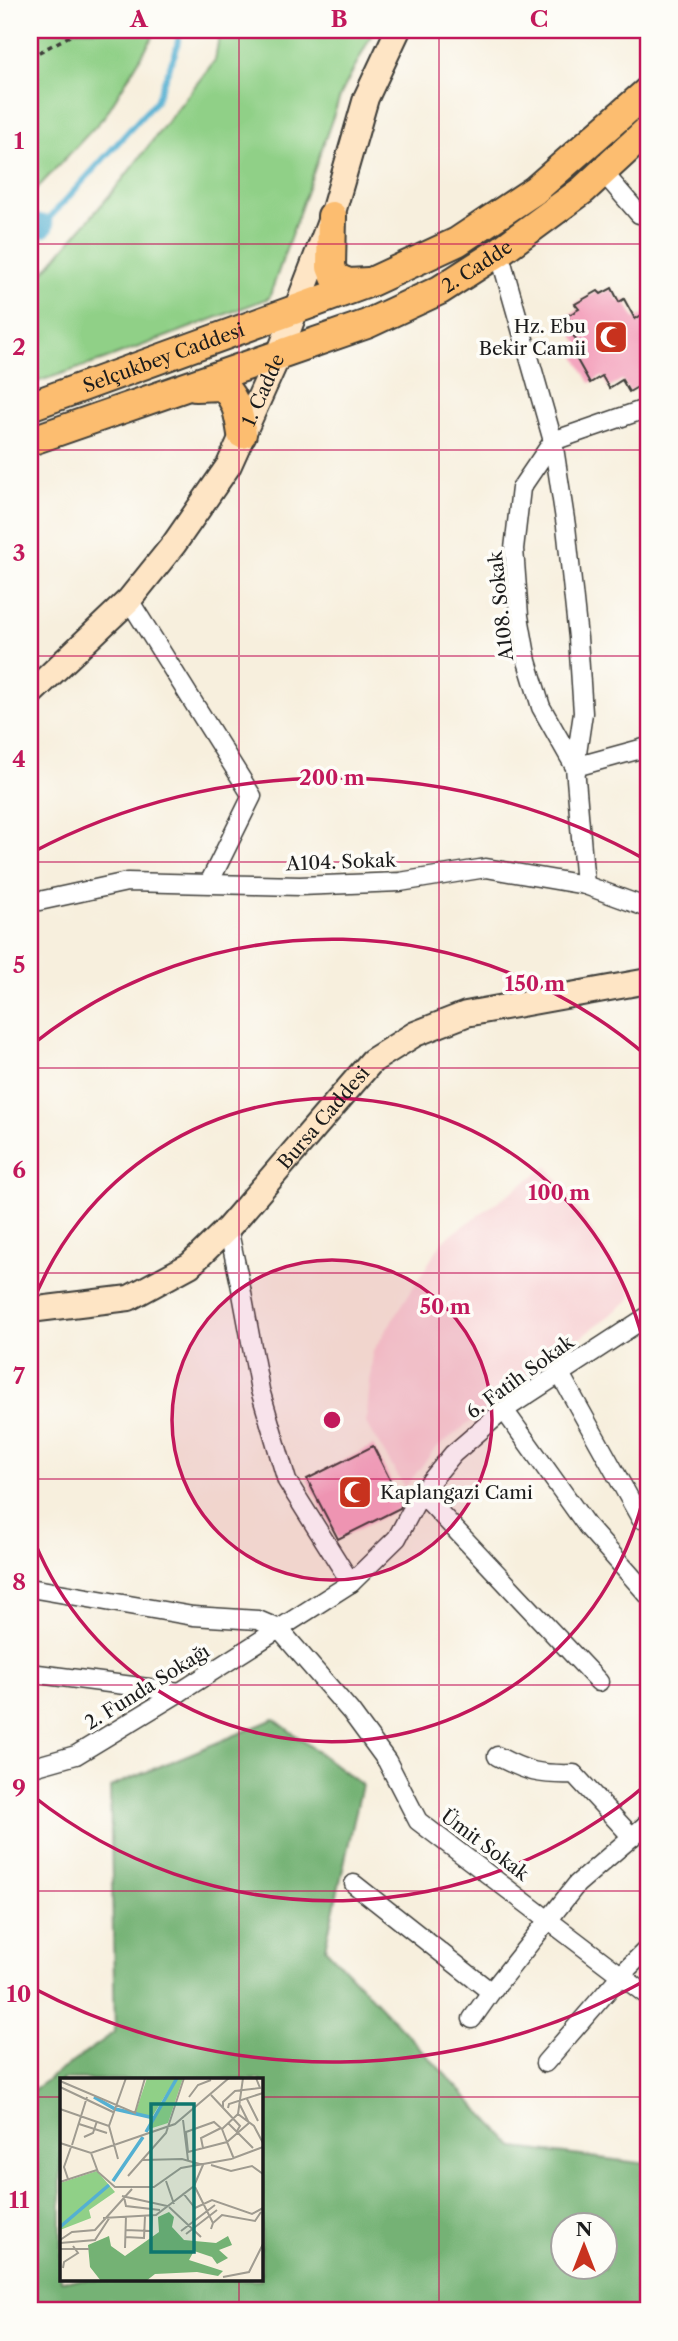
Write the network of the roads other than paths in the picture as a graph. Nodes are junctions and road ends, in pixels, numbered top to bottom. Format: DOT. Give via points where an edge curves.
graph roads {
  1 [pos="398,30"];
  2 [pos="648,91"];
  3 [pos="648,130"];
  4 [pos="603,172"];
  5 [pos="332,216"];
  6 [pos="645,216"];
  7 [pos="499,252"];
  8 [pos="371,282"];
  9 [pos="296,309"];
  10 [pos="279,354"];
  11 [pos="175,390"];
  12 [pos="30,406"];
  13 [pos="648,408"];
  14 [pos="242,434"];
  15 [pos="30,441"];
  16 [pos="553,441"];
  17 [pos="129,600"];
  18 [pos="30,694"];
  19 [pos="648,747"];
  20 [pos="575,767"];
  21 [pos="209,883"];
  22 [pos="585,885"];
  23 [pos="30,904"];
  24 [pos="648,908"];
  25 [pos="648,981"];
  26 [pos="228,1228"];
  27 [pos="30,1310"];
  28 [pos="648,1316"];
  29 [pos="559,1372"];
  30 [pos="504,1410"];
  31 [pos="421,1493"];
  32 [pos="641,1519"];
  33 [pos="351,1583"];
  34 [pos="30,1588"];
  35 [pos="648,1595"];
  36 [pos="279,1629"];
  37 [pos="30,1673"];
  38 [pos="599,1682"];
  39 [pos="180,1692"];
  40 [pos="497,1756"];
  41 [pos="30,1768"];
  42 [pos="648,1823"];
  43 [pos="632,1837"];
  44 [pos="354,1884"];
  45 [pos="549,1919"];
  46 [pos="648,1948"];
  47 [pos="622,1974"];
  48 [pos="491,1992"];
  49 [pos="648,1996"];
  50 [pos="472,2020"];
  51 [pos="545,2063"];
  1 -- 5 [label="main road, 1. Cadde" via="366,98"];
  2 -- 8 [label="main road, 2. Cadde" via="535,190 457,242"];
  3 -- 4 [label="main road, 2. Cadde"];
  4 -- 6 [label="street"];
  4 -- 7 [label="main road, 2. Cadde"];
  5 -- 8 [label="main road" via="331,267 335,277 348,283"];
  5 -- 9 [label="main road, 1. Cadde"];
  7 -- 10 [label="main road, 2. Cadde" via="440,290"];
  7 -- 16 [label="street, A108. Sokak"];
  8 -- 9 [label="main road, 2. Cadde"];
  9 -- 10 [label="main road, 1. Cadde"];
  9 -- 12 [label="main road, Selçukbey Caddesi"];
  10 -- 11 [label="main road, Selçukbey Caddesi"];
  10 -- 14 [label="main road, 1. Cadde"];
  11 -- 14 [label="main road" via="223,386 239,408"];
  11 -- 15 [label="main road, Selçukbey Caddesi"];
  13 -- 16 [label="street"];
  14 -- 17 [label="main road, 1. Cadde" via="229,465"];
  16 -- 20 [label="street, A108. Sokak" via="578,638 583,713"];
  16 -- 20 [label="street, A108. Sokak" via="521,488 514,549 527,661 541,707"];
  17 -- 18 [label="main road, 1. Cadde"];
  17 -- 21 [label="street" via="252,796"];
  19 -- 20 [label="street"];
  20 -- 22 [label="street, A108. Sokak"];
  21 -- 22 [label="street, A104. Sokak" via="400,882 486,868"];
  21 -- 23 [label="street, A104. Sokak" via="127,882"];
  22 -- 24 [label="street, A104. Sokak"];
  25 -- 26 [label="main road, Bursa Caddesi" via="466,1014 415,1034 372,1061"];
  26 -- 27 [label="main road, Bursa Caddesi" via="190,1265 129,1298"];
  26 -- 33 [label="street" via="260,1390 287,1481"];
  28 -- 29 [label="street, 6. Fatih Sokak"];
  29 -- 30 [label="street, 6. Fatih Sokak"];
  29 -- 32 [label="street"];
  30 -- 31 [label="street, 6. Fatih Sokak" via="453,1454"];
  30 -- 35 [label="street" via="587,1526"];
  31 -- 33 [label="street, 6. Fatih Sokak" via="397,1538"];
  31 -- 38 [label="street"];
  33 -- 36 [label="street, 6. Fatih Sokak"];
  34 -- 36 [label="street" via="193,1616 258,1620"];
  36 -- 39 [label="street, 2. Funda Sokağı"];
  36 -- 45 [label="street, Ümit Sokak" via="380,1752 418,1821"];
  37 -- 39 [label="street"];
  39 -- 41 [label="street, 2. Funda Sokağı" via="76,1755"];
  40 -- 43 [label="street" via="544,1775 574,1774"];
  42 -- 43 [label="street"];
  43 -- 45 [label="street" via="577,1884"];
  44 -- 48 [label="street"];
  45 -- 47 [label="street, Ümit Sokak"];
  45 -- 48 [label="street"];
  46 -- 47 [label="street"];
  47 -- 49 [label="street, Ümit Sokak"];
  47 -- 51 [label="street"];
  48 -- 50 [label="street"];
}
